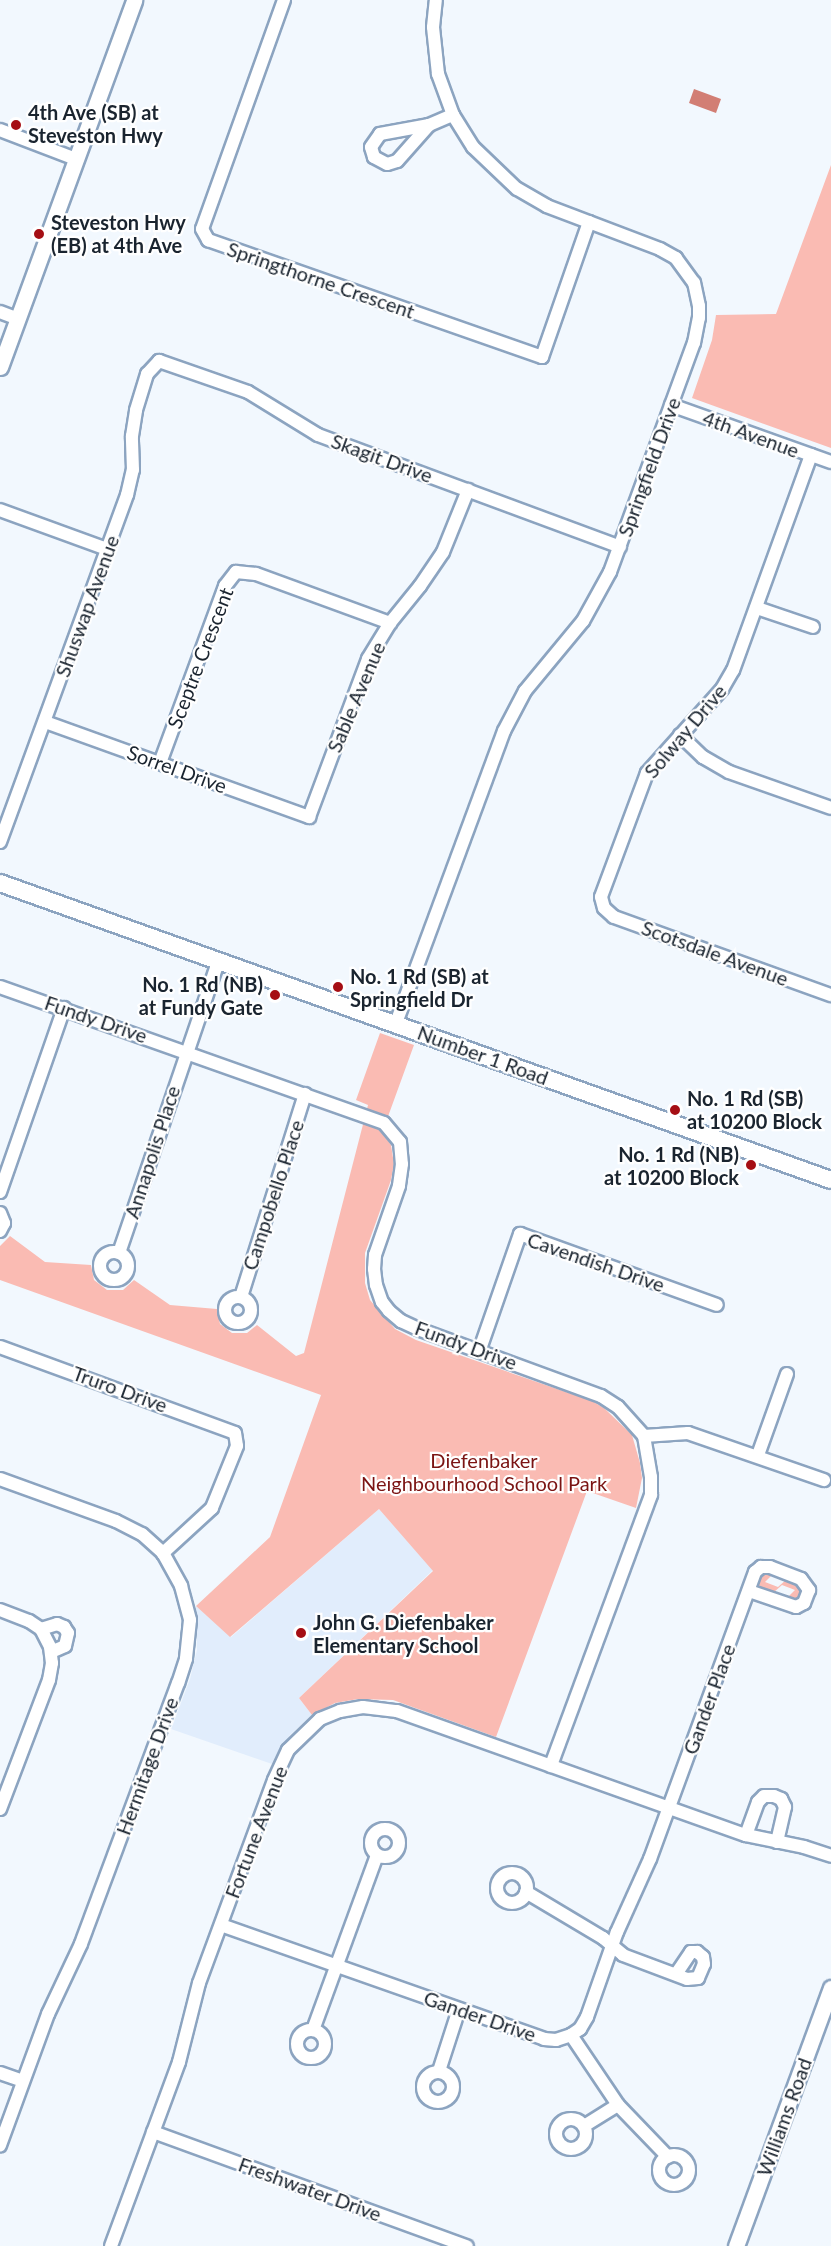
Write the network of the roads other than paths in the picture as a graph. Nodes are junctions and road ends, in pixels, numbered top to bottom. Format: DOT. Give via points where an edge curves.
graph roads {
  1 [pos="134,0"];
  2 [pos="284,0"];
  3 [pos="436,0"];
  4 [pos="453,115"];
  5 [pos="429,125"];
  6 [pos="0,130"];
  7 [pos="76,159"];
  8 [pos="589,222"];
  9 [pos="0,312"];
  10 [pos="18,319"];
  11 [pos="0,367"];
  12 [pos="152,367"];
  13 [pos="671,405"];
  14 [pos="811,455"];
  15 [pos="831,462"];
  16 [pos="468,490"];
  17 [pos="0,510"];
  18 [pos="620,547"];
  19 [pos="107,549"];
  20 [pos="757,608"];
  21 [pos="390,623"];
  22 [pos="813,627"];
  23 [pos="45,722"];
  24 [pos="680,735"];
  25 [pos="160,763"];
  26 [pos="831,808"];
  27 [pos="309,817"];
  28 [pos="0,842"];
  29 [pos="0,883"];
  30 [pos="603,906"];
  31 [pos="219,960"];
  32 [pos="0,987"];
  33 [pos="831,995"];
  34 [pos="64,1008"];
  35 [pos="396,1023"];
  36 [pos="186,1051"];
  37 [pos="305,1094"];
  38 [pos="831,1180"];
  39 [pos="0,1192"];
  40 [pos="0,1213"];
  41 [pos="0,1232"];
  42 [pos="118,1253"];
  43 [pos="241,1297"];
  44 [pos="717,1305"];
  45 [pos="0,1347"];
  46 [pos="480,1349"];
  47 [pos="787,1374"];
  48 [pos="644,1436"];
  49 [pos="758,1455"];
  50 [pos="0,1479"];
  51 [pos="824,1479"];
  52 [pos="163,1553"];
  53 [pos="749,1591"];
  54 [pos="0,1610"];
  55 [pos="41,1629"];
  56 [pos="51,1652"];
  57 [pos="551,1766"];
  58 [pos="669,1808"];
  59 [pos="0,1809"];
  60 [pos="746,1835"];
  61 [pos="777,1842"];
  62 [pos="377,1855"];
  63 [pos="831,1856"];
  64 [pos="526,1892"];
  65 [pos="221,1925"];
  66 [pos="612,1946"];
  67 [pos="336,1965"];
  68 [pos="676,1974"];
  69 [pos="831,1988"];
  70 [pos="459,2009"];
  71 [pos="314,2030"];
  72 [pos="571,2035"];
  73 [pos="439,2071"];
  74 [pos="0,2073"];
  75 [pos="23,2081"];
  76 [pos="618,2105"];
  77 [pos="584,2126"];
  78 [pos="153,2132"];
  79 [pos="0,2145"];
  80 [pos="668,2157"];
  81 [pos="111,2246"];
  82 [pos="467,2246"];
  83 [pos="736,2246"];
  1 -- 7 [label="street"];
  2 -- 8 [label="street, Springthorne Crescent" via="202,229 208,240 542,357"];
  3 -- 4 [label="street, Springfield Drive" via="434,50"];
  4 -- 5 [label="street"];
  4 -- 8 [label="street, Springfield Drive" via="473,147 517,189"];
  6 -- 7 [label="street"];
  7 -- 10 [label="street"];
  8 -- 13 [label="street, Springfield Drive" via="670,253 691,276 699,306 698,330"];
  9 -- 10 [label="street"];
  10 -- 11 [label="street"];
  12 -- 16 [label="street, Skagit Drive" via="159,361 241,389 318,435"];
  12 -- 19 [label="street, Shuswap Avenue" via="134,420 131,482"];
  13 -- 14 [label="street, 4th Avenue"];
  13 -- 18 [label="street, Springfield Drive"];
  14 -- 15 [label="street, 4th Avenue"];
  14 -- 20 [label="street, Solway Drive"];
  16 -- 18 [label="street, Skagit Drive"];
  16 -- 21 [label="street, Sable Avenue" via="443,552"];
  17 -- 19 [label="street"];
  18 -- 35 [label="street, Springfield Drive" via="591,608 525,691 504,731"];
  19 -- 23 [label="street, Shuswap Avenue"];
  20 -- 22 [label="street"];
  20 -- 24 [label="street, Solway Drive" via="728,681"];
  21 -- 25 [label="street, Sceptre Crescent" via="256,574 236,572 225,586"];
  21 -- 27 [label="street, Sable Avenue" via="361,675"];
  23 -- 25 [label="street, Sorrel Drive"];
  23 -- 28 [label="street, Shuswap Avenue"];
  24 -- 26 [label="street" via="719,767"];
  24 -- 30 [label="street, Solway Drive" via="642,782 604,888"];
  25 -- 27 [label="street, Sorrel Drive"];
  29 -- 31 [label="main road, Number 1 Road"];
  30 -- 33 [label="street, Scotsdale Avenue" via="614,917"];
  31 -- 35 [label="main road, Number 1 Road"];
  31 -- 36 [label="street, Annapolis Place"];
  32 -- 34 [label="street, Fundy Drive"];
  34 -- 36 [label="street, Fundy Drive"];
  34 -- 39 [label="street"];
  35 -- 38 [label="main road, Number 1 Road"];
  36 -- 37 [label="street, Fundy Drive"];
  36 -- 42 [label="street, Annapolis Place"];
  37 -- 43 [label="street, Campobello Place"];
  37 -- 46 [label="street, Fundy Drive" via="380,1121 391,1128 400,1142 399,1186 375,1262 382,1302 401,1321"];
  40 -- 41 [label="street" via="4,1224"];
  44 -- 46 [label="street, Cavendish Drive" via="520,1234"];
  45 -- 52 [label="street, Truro Drive" via="239,1434 213,1508"];
  46 -- 48 [label="street, Fundy Drive" via="601,1396 618,1407"];
  47 -- 49 [label="street"];
  48 -- 49 [label="street" via="688,1433"];
  48 -- 57 [label="street" via="651,1495"];
  49 -- 51 [label="street"];
  50 -- 52 [label="street, Hermitage Drive" via="116,1521 142,1534"];
  52 -- 75 [label="street, Hermitage Drive" via="181,1586 190,1620 186,1659 81,1944 48,2014"];
  53 -- 53 [label="street, Gander Place" via="796,1606 804,1603 809,1590 801,1579 766,1566 755,1572"];
  53 -- 58 [label="street, Gander Place"];
  54 -- 55 [label="street"];
  55 -- 56 [label="street"];
  55 -- 56 [label="street" via="57,1624 68,1633 65,1646"];
  56 -- 59 [label="street" via="49,1680"];
  57 -- 58 [label="street, Fortune Avenue"];
  57 -- 65 [label="street, Fortune Avenue" via="397,1711 363,1707 320,1719 288,1750"];
  58 -- 60 [label="street, Fortune Avenue"];
  58 -- 66 [label="street"];
  60 -- 61 [label="street, Fortune Avenue"];
  60 -- 61 [label="street" via="758,1802 767,1795 774,1796 785,1807"];
  61 -- 63 [label="street, Fortune Avenue"];
  62 -- 67 [label="street"];
  64 -- 66 [label="street"];
  65 -- 67 [label="street, Gander Drive"];
  65 -- 78 [label="street, Fortune Avenue"];
  66 -- 68 [label="street" via="623,1955"];
  66 -- 72 [label="street" via="587,2017"];
  67 -- 70 [label="street, Gander Drive"];
  67 -- 71 [label="street"];
  69 -- 83 [label="street, Williams Road"];
  70 -- 72 [label="street, Gander Drive" via="551,2040"];
  70 -- 73 [label="street"];
  72 -- 76 [label="street"];
  74 -- 75 [label="street"];
  75 -- 79 [label="street, Hermitage Drive"];
  76 -- 77 [label="street"];
  76 -- 80 [label="street"];
  78 -- 81 [label="street, Fortune Avenue"];
  78 -- 82 [label="street, Freshwater Drive"];
}
